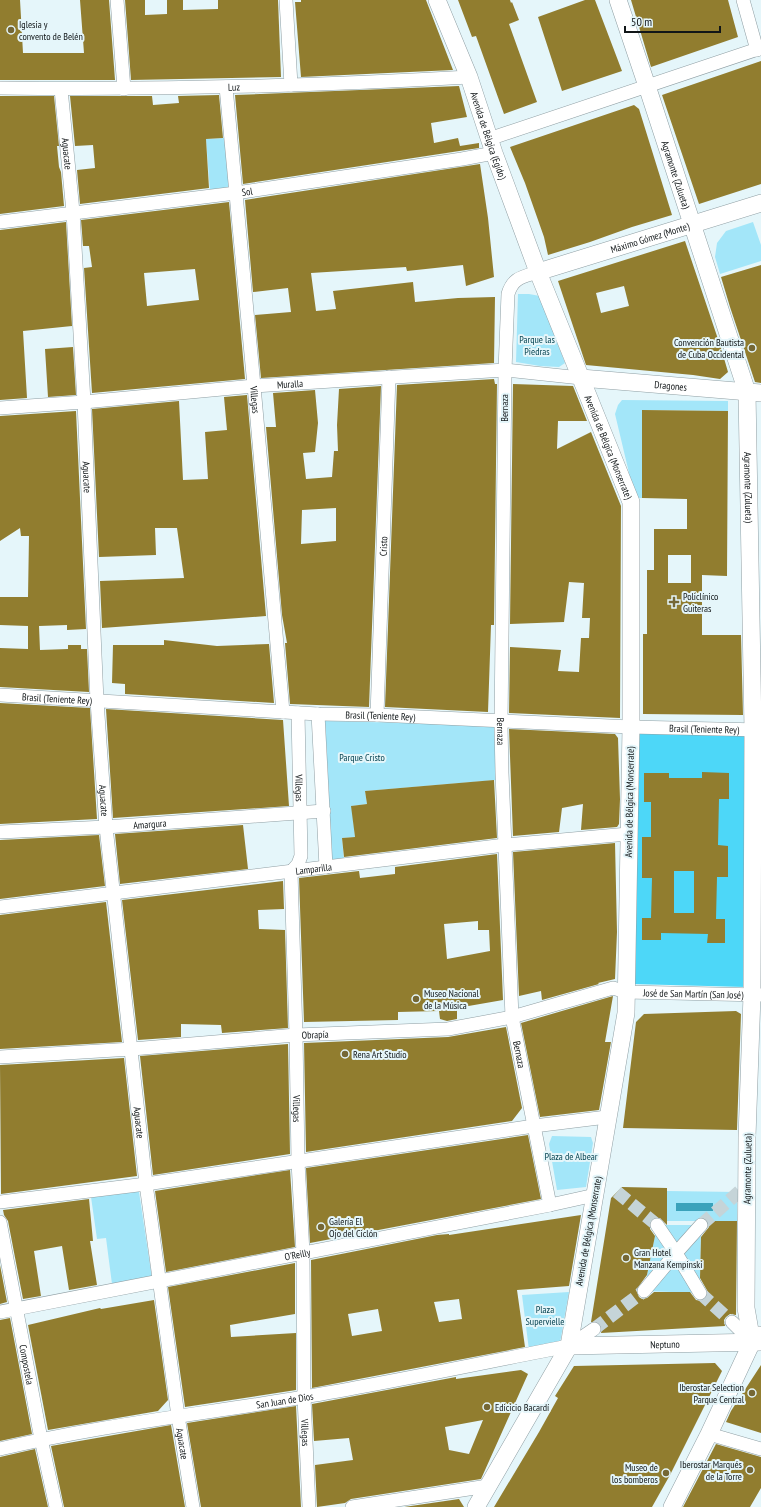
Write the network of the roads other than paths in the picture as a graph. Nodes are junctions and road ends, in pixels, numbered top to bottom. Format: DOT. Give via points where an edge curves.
graph roads {
  1 [pos="117,0"];
  2 [pos="286,0"];
  3 [pos="438,0"];
  4 [pos="618,0"];
  5 [pos="743,0"];
  6 [pos="759,49"];
  7 [pos="469,78"];
  8 [pos="291,85"];
  9 [pos="648,86"];
  10 [pos="226,87"];
  11 [pos="0,88"];
  12 [pos="61,89"];
  13 [pos="124,89"];
  14 [pos="492,146"];
  15 [pos="236,193"];
  16 [pos="761,203"];
  17 [pos="73,212"];
  18 [pos="719,216"];
  19 [pos="0,222"];
  20 [pos="692,225"];
  21 [pos="701,250"];
  22 [pos="538,272"];
  23 [pos="504,370"];
  24 [pos="389,378"];
  25 [pos="581,378"];
  26 [pos="254,386"];
  27 [pos="754,392"];
  28 [pos="84,402"];
  29 [pos="0,408"];
  30 [pos="0,695"];
  31 [pos="97,701"];
  32 [pos="283,712"];
  33 [pos="298,713"];
  34 [pos="318,714"];
  35 [pos="377,715"];
  36 [pos="502,722"];
  37 [pos="631,727"];
  38 [pos="757,730"];
  39 [pos="324,811"];
  40 [pos="300,813"];
  41 [pos="106,827"];
  42 [pos="0,832"];
  43 [pos="628,834"];
  44 [pos="505,845"];
  45 [pos="329,867"];
  46 [pos="291,872"];
  47 [pos="114,894"];
  48 [pos="0,907"];
  49 [pos="626,992"];
  50 [pos="758,997"];
  51 [pos="512,1017"];
  52 [pos="296,1035"];
  53 [pos="132,1049"];
  54 [pos="0,1057"];
  55 [pos="607,1117"];
  56 [pos="534,1126"];
  57 [pos="298,1162"];
  58 [pos="146,1184"];
  59 [pos="595,1195"];
  60 [pos="0,1202"];
  61 [pos="550,1205"];
  62 [pos="0,1222"];
  63 [pos="657,1225"];
  64 [pos="701,1225"];
  65 [pos="303,1253"];
  66 [pos="676,1253"];
  67 [pos="159,1282"];
  68 [pos="644,1291"];
  69 [pos="700,1292"];
  70 [pos="17,1309"];
  71 [pos="0,1312"];
  72 [pos="732,1322"];
  73 [pos="594,1329"];
  74 [pos="758,1338"];
  75 [pos="569,1346"];
  76 [pos="304,1397"];
  77 [pos="178,1416"];
  78 [pos="709,1434"];
  79 [pos="41,1439"];
  80 [pos="0,1449"];
  81 [pos="761,1449"];
  82 [pos="488,1486"];
  83 [pos="56,1507"];
  84 [pos="193,1507"];
  85 [pos="309,1507"];
  86 [pos="352,1507"];
  87 [pos="476,1507"];
  88 [pos="672,1507"];
  1 -- 13 [label="street"];
  2 -- 8 [label="street"];
  3 -- 7 [label="main road, Avenida de Bélgica (Egido)"];
  4 -- 9 [label="main road, Agramonte (Zulueta)"];
  5 -- 6 [label="street"];
  6 -- 9 [label="street, Sol"];
  7 -- 8 [label="street, Luz"];
  7 -- 14 [label="main road, Avenida de Bélgica (Egido)"];
  8 -- 10 [label="street, Luz"];
  9 -- 14 [label="street, Sol"];
  9 -- 20 [label="main road, Agramonte (Zulueta)"];
  10 -- 13 [label="street, Luz"];
  10 -- 15 [label="street, Villegas"];
  11 -- 12 [label="street, Luz"];
  12 -- 13 [label="street, Luz"];
  12 -- 17 [label="street, Aguacate"];
  14 -- 15 [label="street, Sol" via="454,160"];
  14 -- 22 [label="main road, Avenida de Bélgica (Egido)"];
  15 -- 17 [label="street, Sol"];
  15 -- 26 [label="street, Villegas"];
  16 -- 18 [label="main road, Máximo Gómez (Monte)"];
  17 -- 19 [label="street, Sol"];
  17 -- 28 [label="street, Aguacate"];
  18 -- 20 [label="main road, Máximo Gómez (Monte)"];
  18 -- 21 [label="main road" via="709,229"];
  20 -- 21 [label="main road, Agramonte (Zulueta)"];
  20 -- 22 [label="main road, Máximo Gómez (Monte)"];
  21 -- 27 [label="main road, Agramonte (Zulueta)"];
  22 -- 23 [label="street, Bernaza" via="516,280 510,286"];
  22 -- 25 [label="main road, Avenida de Bélgica (Monserrate)"];
  23 -- 24 [label="street, Muralla"];
  23 -- 25 [label="street, Muralla"];
  23 -- 36 [label="street, Bernaza"];
  24 -- 26 [label="street, Muralla"];
  24 -- 35 [label="street, Cristo"];
  25 -- 27 [label="main road, Dragones"];
  25 -- 37 [label="main road, Avenida de Bélgica (Monserrate)" via="631,502"];
  26 -- 28 [label="street, Muralla"];
  26 -- 32 [label="street, Villegas"];
  27 -- 38 [label="main road, Agramonte (Zulueta)"];
  28 -- 29 [label="street, Muralla"];
  28 -- 31 [label="street, Aguacate"];
  30 -- 31 [label="street, Brasil (Teniente Rey)"];
  31 -- 32 [label="street, Brasil (Teniente Rey)"];
  31 -- 41 [label="street, Aguacate"];
  32 -- 33 [label="street, Brasil (Teniente Rey)"];
  33 -- 34 [label="street, Brasil (Teniente Rey)"];
  33 -- 40 [label="street, Villegas"];
  34 -- 35 [label="street, Brasil (Teniente Rey)"];
  34 -- 39 [label="street"];
  35 -- 36 [label="street, Brasil (Teniente Rey)"];
  36 -- 37 [label="street, Brasil (Teniente Rey)"];
  36 -- 44 [label="street, Bernaza"];
  37 -- 38 [label="street, Brasil (Teniente Rey)"];
  37 -- 43 [label="main road, Avenida de Bélgica (Monserrate)"];
  38 -- 50 [label="main road, Agramonte (Zulueta)"];
  39 -- 40 [label="street, Amargura"];
  39 -- 45 [label="street"];
  40 -- 41 [label="street, Amargura"];
  40 -- 46 [label="street, Villegas" via="301,856"];
  41 -- 42 [label="street, Amargura"];
  41 -- 47 [label="street, Aguacate"];
  43 -- 44 [label="street, Lamparilla"];
  43 -- 49 [label="main road, Avenida de Bélgica (Monserrate)"];
  44 -- 45 [label="street, Lamparilla"];
  44 -- 51 [label="street, Bernaza"];
  45 -- 46 [label="street, Lamparilla"];
  46 -- 47 [label="street, Lamparilla"];
  46 -- 52 [label="street, Villegas"];
  47 -- 48 [label="street, Lamparilla"];
  47 -- 53 [label="street, Aguacate"];
  49 -- 50 [label="street, José de San Martín (San José)"];
  49 -- 51 [label="street, Obrapía" via="613,988"];
  49 -- 55 [label="main road, Avenida de Bélgica (Monserrate)" via="626,1013"];
  50 -- 74 [label="main road, Agramonte (Zulueta)" via="747,1137 746,1308"];
  51 -- 52 [label="street, Obrapía" via="448,1029"];
  51 -- 56 [label="street, Bernaza"];
  52 -- 53 [label="street, Obrapía"];
  52 -- 57 [label="street, Villegas"];
  53 -- 54 [label="street, Obrapía"];
  53 -- 58 [label="street, Aguacate"];
  55 -- 56 [label="street"];
  55 -- 59 [label="main road, Avenida de Bélgica (Monserrate)"];
  56 -- 57 [label="street"];
  56 -- 61 [label="street, Bernaza"];
  57 -- 58 [label="street"];
  57 -- 65 [label="street, Villegas"];
  58 -- 60 [label="street"];
  58 -- 67 [label="street, Aguacate"];
  59 -- 61 [label="street, O'Reilly"];
  59 -- 75 [label="main road, Avenida de Bélgica (Monserrate)"];
  61 -- 65 [label="street, O'Reilly"];
  62 -- 70 [label="street, Compostela"];
  63 -- 66 [label="street"];
  64 -- 66 [label="street"];
  65 -- 67 [label="street, O'Reilly"];
  65 -- 76 [label="street, Villegas"];
  66 -- 68 [label="street"];
  66 -- 69 [label="street"];
  67 -- 70 [label="street, O'Reilly"];
  67 -- 77 [label="street, Aguacate"];
  70 -- 71 [label="street, O'Reilly"];
  70 -- 79 [label="street, Compostela"];
  72 -- 74 [label="street"];
  73 -- 75 [label="street"];
  74 -- 75 [label="main road, Neptuno"];
  74 -- 78 [label="main road"];
  75 -- 76 [label="street, San Juan de Dios"];
  75 -- 82 [label="main road"];
  76 -- 77 [label="street, San Juan de Dios"];
  76 -- 85 [label="street, Villegas"];
  77 -- 79 [label="street, San Juan de Dios"];
  77 -- 84 [label="street, Aguacate"];
  78 -- 81 [label="street"];
  78 -- 88 [label="main road"];
  79 -- 80 [label="street, San Juan de Dios"];
  79 -- 83 [label="street, Compostela"];
  82 -- 86 [label="street"];
  82 -- 87 [label="main road"];
}
